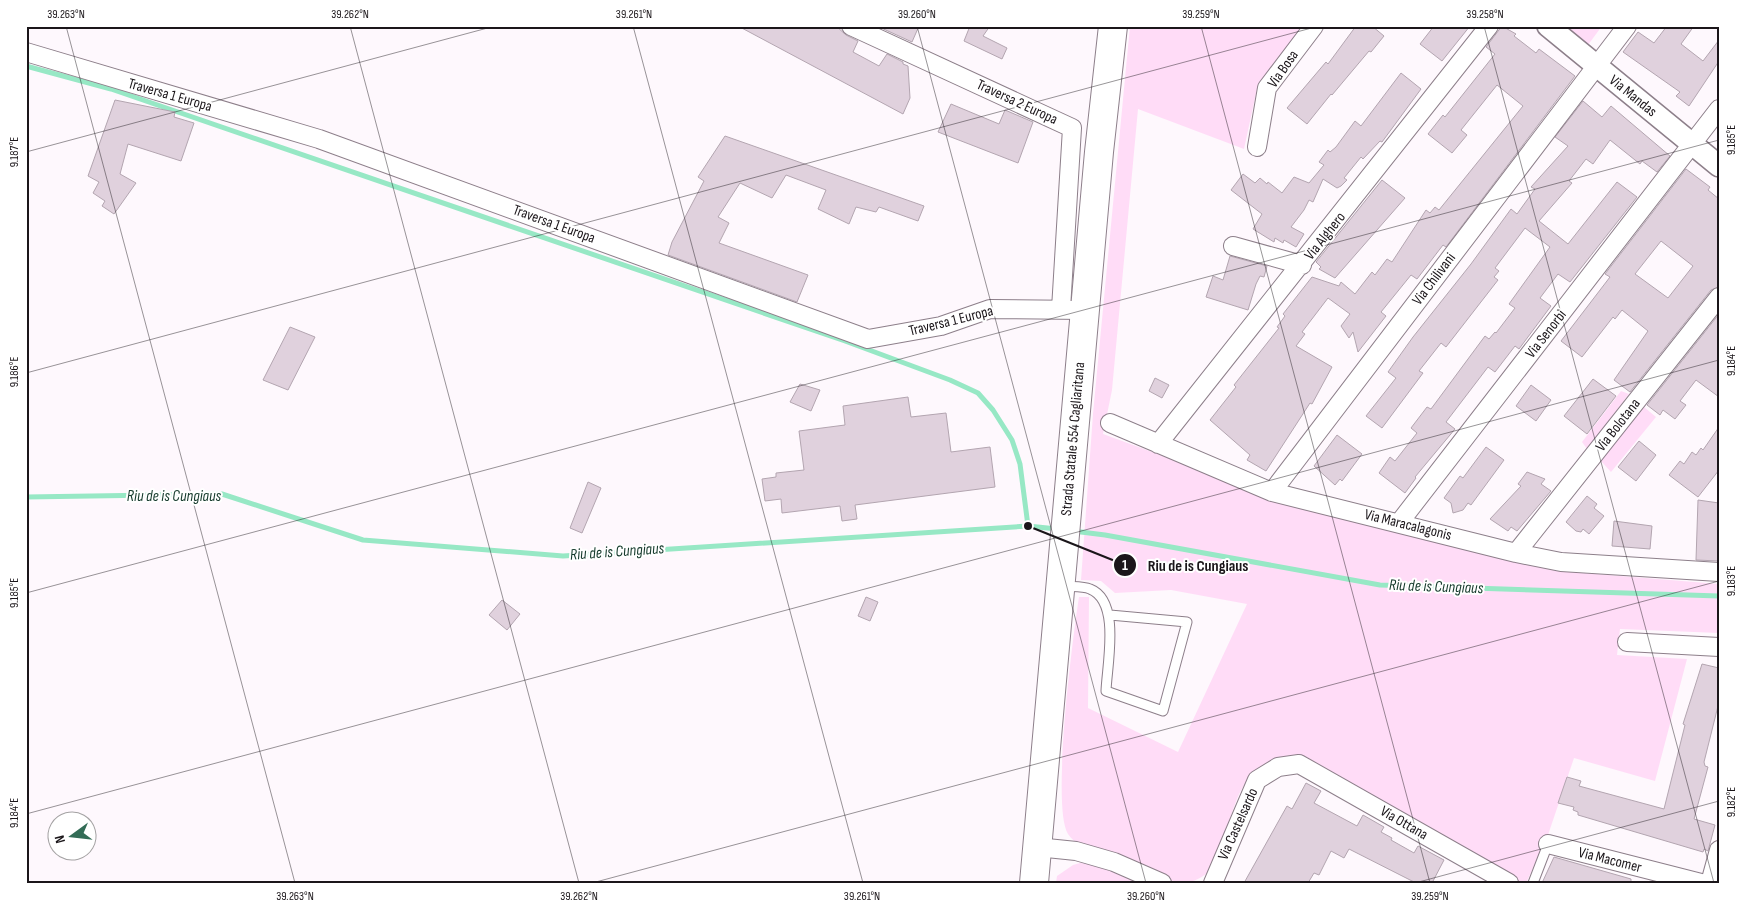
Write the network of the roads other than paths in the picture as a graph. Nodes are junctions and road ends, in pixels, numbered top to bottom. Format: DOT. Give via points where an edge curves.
graph roads {
  1 [pos="851,26"];
  2 [pos="1113,26"];
  3 [pos="1314,26"];
  4 [pos="1489,26"];
  5 [pos="1548,26"];
  6 [pos="1627,26"];
  7 [pos="26,52"];
  8 [pos="1597,67"];
  9 [pos="1719,109"];
  10 [pos="1692,145"];
  11 [pos="1257,147"];
  12 [pos="1719,166"];
  13 [pos="1234,246"];
  14 [pos="1302,265"];
  15 [pos="1719,297"];
  16 [pos="1073,310"];
  17 [pos="1110,423"];
  18 [pos="1158,444"];
  19 [pos="1272,492"];
  20 [pos="1399,523"];
  21 [pos="1516,553"];
  22 [pos="1719,572"];
  23 [pos="1061,578"];
  24 [pos="1110,615"];
  25 [pos="1627,642"];
  26 [pos="1719,646"];
  27 [pos="1299,764"];
  28 [pos="1548,844"];
  29 [pos="1037,847"];
  30 [pos="1719,850"];
  31 [pos="1034,883"];
  32 [pos="1162,883"];
  33 [pos="1212,883"];
  34 [pos="1509,883"];
  35 [pos="1533,883"];
  36 [pos="1701,883"];
  37 [pos="1710,883"];
  1 -- 16 [label="street, Traversa 2 Europa" via="1072,128"];
  2 -- 16 [label="main road, Strada Statale 554 Cagliaritana"];
  3 -- 11 [label="street, Via Bosa" via="1267,88"];
  4 -- 14 [label="street, Via Alghero"];
  5 -- 8 [label="street, Via Mandas"];
  6 -- 8 [label="street, Via Chilivani"];
  7 -- 16 [label="street, Traversa 1 Europa" via="319,139 868,338 941,326 990,309"];
  8 -- 10 [label="street, Via Mandas"];
  8 -- 19 [label="street, Via Chilivani"];
  9 -- 10 [label="street, Via Senorbì"];
  10 -- 12 [label="street, Via Mandas"];
  10 -- 20 [label="street, Via Senorbì"];
  13 -- 14 [label="street"];
  14 -- 18 [label="street, Via Alghero"];
  15 -- 21 [label="street, Via Bolotana"];
  16 -- 23 [label="main road, Strada Statale 554 Cagliaritana" via="1068,498"];
  17 -- 18 [label="street, Via Maracalagonis"];
  18 -- 19 [label="street, Via Maracalagonis"];
  19 -- 20 [label="street, Via Maracalagonis"];
  20 -- 21 [label="street, Via Maracalagonis"];
  21 -- 22 [label="street, Via Maracalagonis" via="1562,562"];
  23 -- 24 [label="lane" via="1090,588 1103,597"];
  23 -- 29 [label="main road, Strada Statale 554 Cagliaritana"];
  24 -- 24 [label="lane" via="1106,691 1164,711 1187,622"];
  25 -- 26 [label="street"];
  27 -- 33 [label="street, Via Castelsardo" via="1278,766 1257,780"];
  27 -- 34 [label="street, Via Ottana"];
  28 -- 35 [label="lane"];
  28 -- 36 [label="street, Via Macomer"];
  29 -- 31 [label="main road, Strada Statale 554 Cagliaritana"];
  29 -- 32 [label="street" via="1076,851 1114,862"];
  30 -- 37 [label="street"];
}
